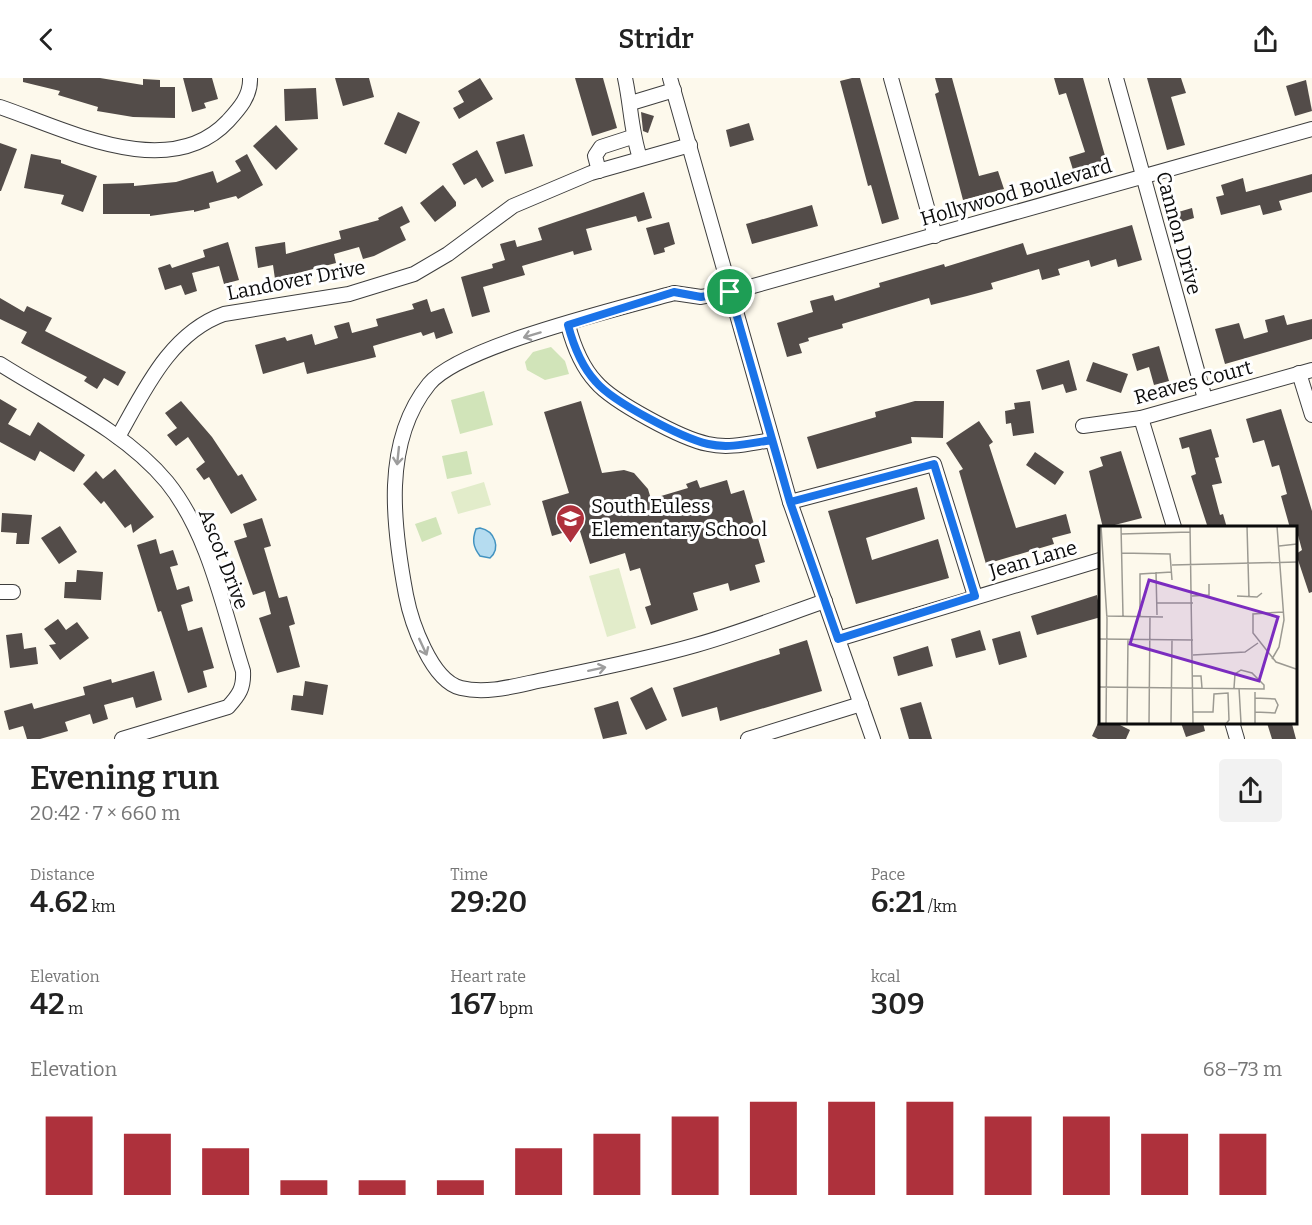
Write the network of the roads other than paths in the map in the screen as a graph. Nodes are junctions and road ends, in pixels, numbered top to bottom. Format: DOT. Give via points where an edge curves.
graph roads {
  1 [pos="250,78"];
  2 [pos="625,78"];
  3 [pos="891,78"];
  4 [pos="1116,78"];
  5 [pos="672,84"];
  6 [pos="631,103"];
  7 [pos="0,107"];
  8 [pos="1312,129"];
  9 [pos="632,137"];
  10 [pos="690,145"];
  11 [pos="640,158"];
  12 [pos="599,171"];
  13 [pos="1143,174"];
  14 [pos="935,236"];
  15 [pos="730,292"];
  16 [pos="568,325"];
  17 [pos="0,364"];
  18 [pos="1306,372"];
  19 [pos="1204,399"];
  20 [pos="1312,415"];
  21 [pos="1141,418"];
  22 [pos="1083,426"];
  23 [pos="118,437"];
  24 [pos="772,440"];
  25 [pos="790,502"];
  26 [pos="1173,526"];
  27 [pos="1099,561"];
  28 [pos="975,596"];
  29 [pos="825,601"];
  30 [pos="838,639"];
  31 [pos="861,704"];
  32 [pos="1232,724"];
  33 [pos="122,739"];
  34 [pos="748,739"];
  35 [pos="873,739"];
  36 [pos="1237,739"];
  1 -- 7 [label="street" via="245,101 223,126 201,140 166,150 118,147"];
  2 -- 6 [label="street"];
  3 -- 14 [label="street"];
  4 -- 13 [label="street, Cannon Drive"];
  5 -- 6 [label="street"];
  5 -- 10 [label="street"];
  6 -- 9 [label="street"];
  8 -- 13 [label="street, Hollywood Boulevard"];
  9 -- 11 [label="street"];
  9 -- 12 [label="street" via="601,147 595,156"];
  10 -- 11 [label="street, Landover Drive"];
  10 -- 15 [label="street"];
  11 -- 12 [label="street, Landover Drive"];
  12 -- 23 [label="street, Landover Drive" via="513,206 448,255 414,274 349,294 224,314 202,323 169,353"];
  13 -- 14 [label="street, Hollywood Boulevard"];
  13 -- 19 [label="street, Cannon Drive"];
  14 -- 15 [label="street, Hollywood Boulevard"];
  15 -- 16 [label="street, Hollywood Boulevard" via="701,297 674,292"];
  15 -- 24 [label="street"];
  16 -- 24 [label="street" via="573,344 595,381 618,399 687,438 710,445 738,446"];
  16 -- 29 [label="street, Hollywood Boulevard, one-way" via="460,361 430,383 407,418 400,438 394,487 402,574 409,611 431,661 460,688 508,687 696,645"];
  17 -- 23 [label="street, Ascot Drive"];
  18 -- 19 [label="street, Reaves Court"];
  18 -- 20 [label="street"];
  19 -- 21 [label="street, Reaves Court"];
  21 -- 22 [label="street, Reaves Court"];
  21 -- 26 [label="street"];
  23 -- 33 [label="street, Ascot Drive" via="167,482 190,518 210,565 244,683 228,707"];
  24 -- 25 [label="street"];
  25 -- 28 [label="street" via="934,464"];
  25 -- 29 [label="street"];
  27 -- 28 [label="street, Jean Lane"];
  28 -- 30 [label="street, Jean Lane"];
  29 -- 30 [label="street"];
  30 -- 31 [label="street"];
  31 -- 34 [label="street"];
  31 -- 35 [label="street"];
  32 -- 36 [label="street"];
}
